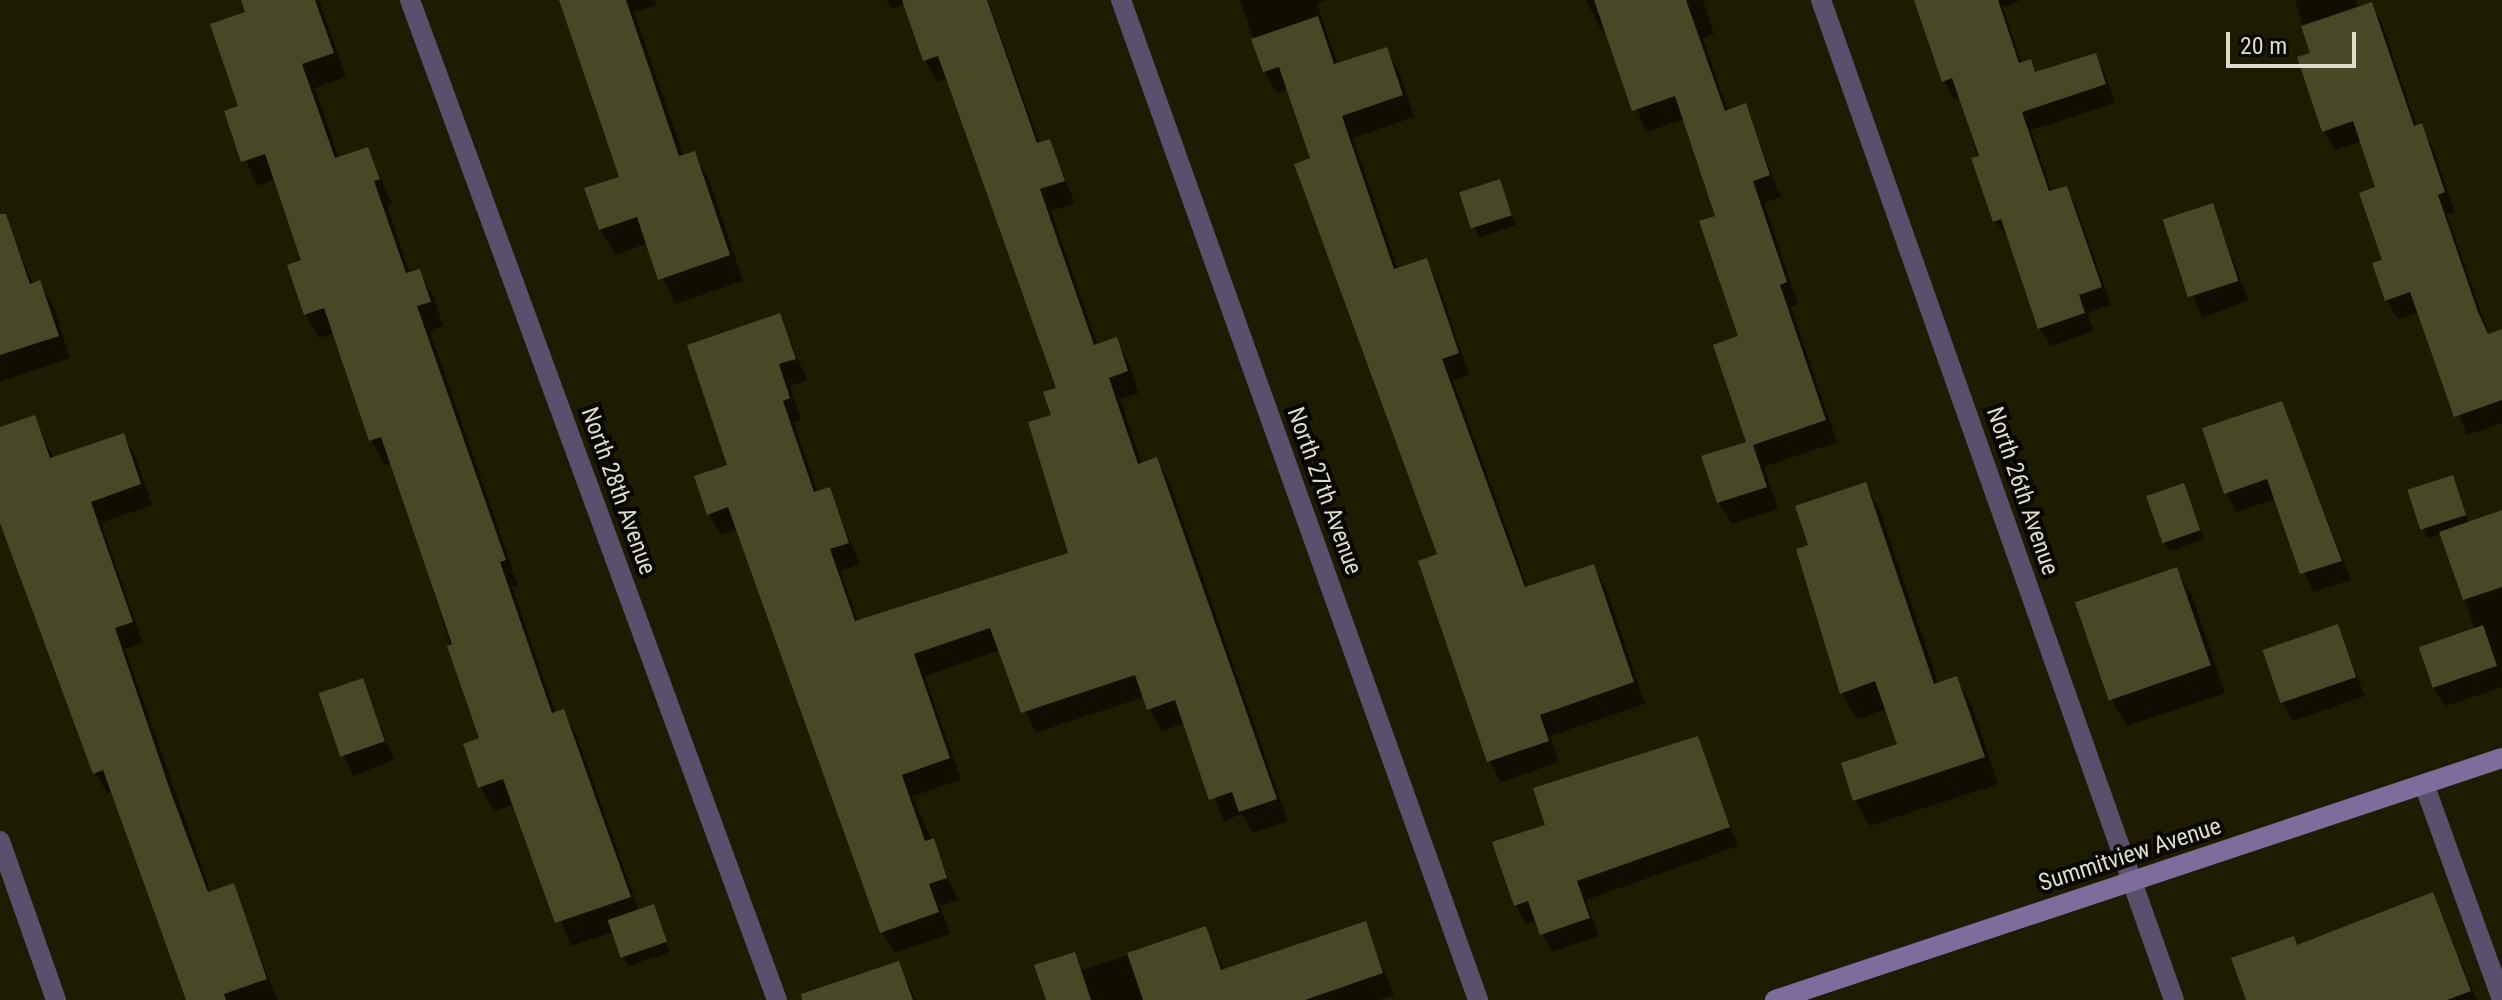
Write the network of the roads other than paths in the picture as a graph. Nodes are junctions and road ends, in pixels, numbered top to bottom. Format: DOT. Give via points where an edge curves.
graph roads {
  1 [pos="410,0"];
  2 [pos="1121,0"];
  3 [pos="1821,0"];
  4 [pos="2502,758"];
  5 [pos="2424,784"];
  6 [pos="0,841"];
  7 [pos="2132,881"];
  8 [pos="2502,999"];
  9 [pos="56,1000"];
  10 [pos="777,1000"];
  11 [pos="1478,1000"];
  12 [pos="1775,1000"];
  13 [pos="2174,1000"];
  1 -- 10 [label="street, North 28th Avenue"];
  2 -- 11 [label="street, North 27th Avenue"];
  3 -- 7 [label="street, North 26th Avenue"];
  4 -- 5 [label="main road, Summitview Avenue"];
  5 -- 7 [label="main road, Summitview Avenue"];
  5 -- 8 [label="street"];
  6 -- 9 [label="street"];
  7 -- 12 [label="main road, Summitview Avenue"];
  7 -- 13 [label="street, North 26th Avenue"];
}
